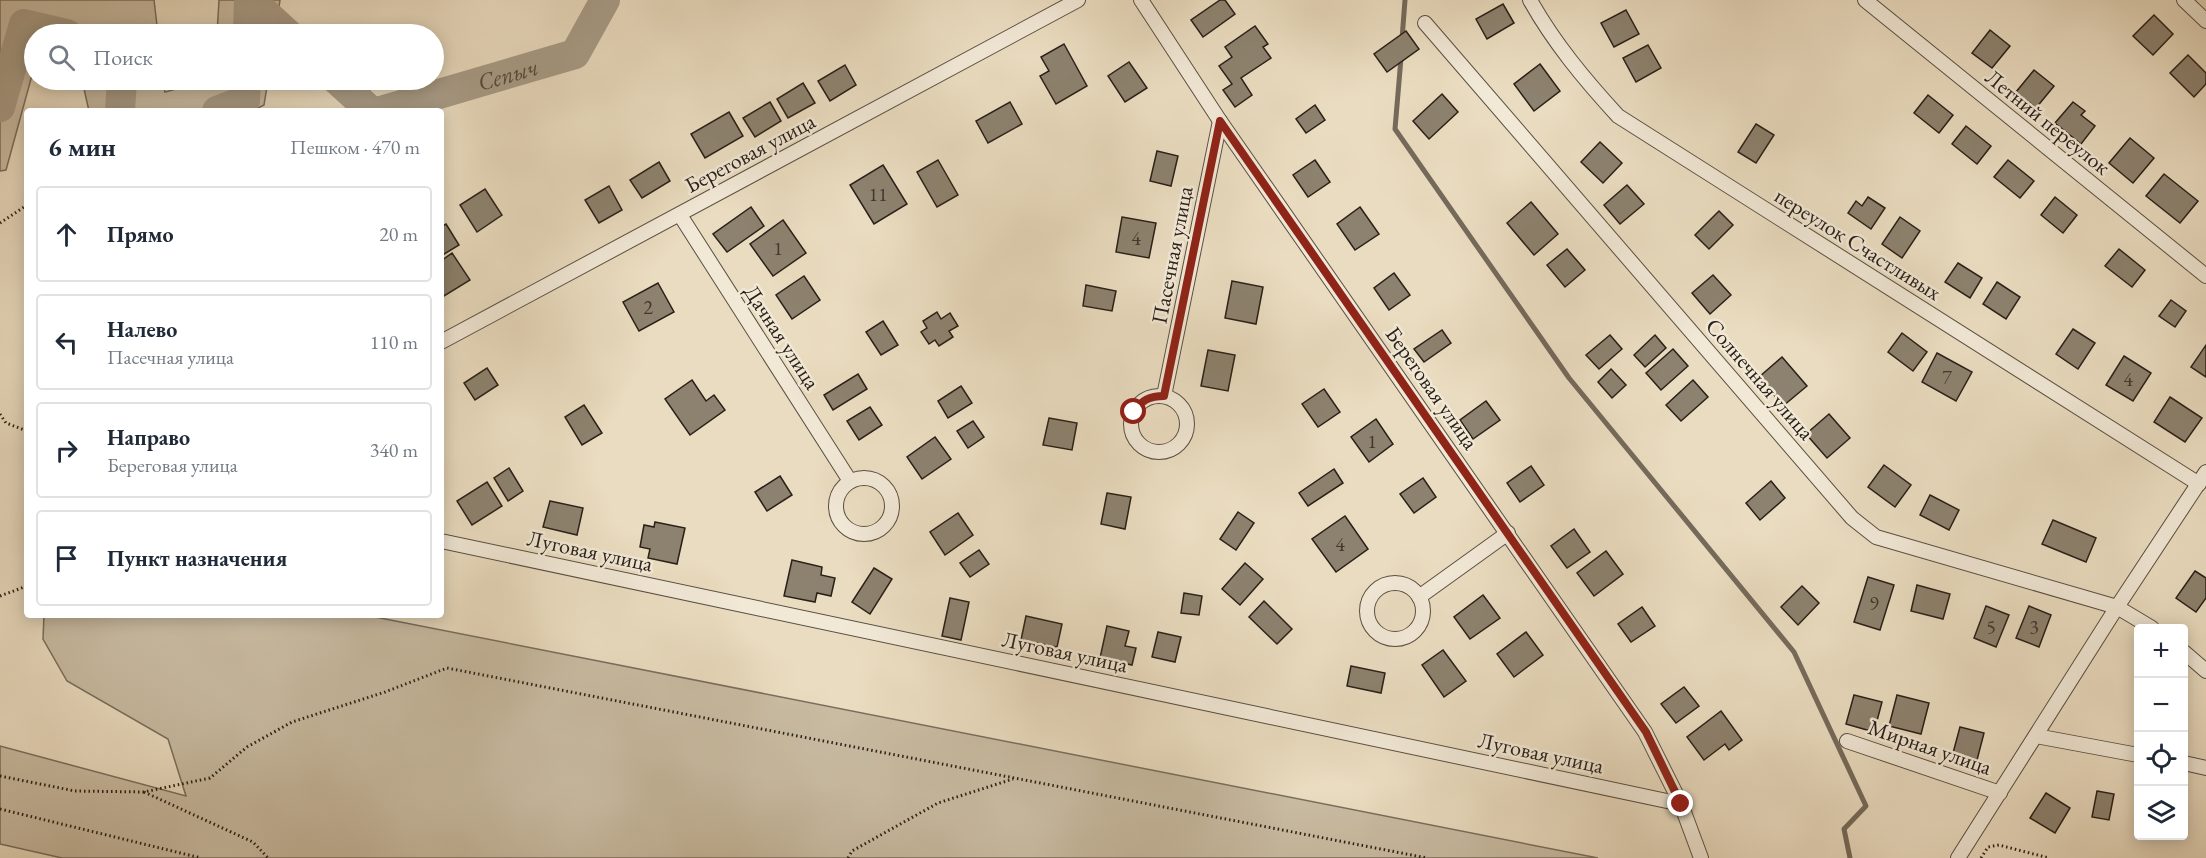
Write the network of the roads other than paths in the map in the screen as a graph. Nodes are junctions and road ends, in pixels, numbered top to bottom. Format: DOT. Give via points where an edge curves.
graph roads {
  1 [pos="1078,0"];
  2 [pos="1141,0"];
  3 [pos="1530,0"];
  4 [pos="1865,0"];
  5 [pos="2184,0"];
  6 [pos="2206,21"];
  7 [pos="1425,23"];
  8 [pos="1220,121"];
  9 [pos="680,215"];
  10 [pos="2206,276"];
  11 [pos="444,340"];
  12 [pos="1164,396"];
  13 [pos="2202,478"];
  14 [pos="850,481"];
  15 [pos="1508,533"];
  16 [pos="444,542"];
  17 [pos="1419,597"];
  18 [pos="2117,607"];
  19 [pos="2145,624"];
  20 [pos="2188,655"];
  21 [pos="2206,671"];
  22 [pos="2036,736"];
  23 [pos="1847,741"];
  24 [pos="2134,754"];
  25 [pos="2188,765"];
  26 [pos="2206,768"];
  27 [pos="2000,793"];
  28 [pos="1681,804"];
  29 [pos="1701,858"];
  30 [pos="1958,858"];
  1 -- 9 [label="street, Береговая улица"];
  2 -- 8 [label="street, Береговая улица"];
  3 -- 13 [label="street, переулок Счастливых" via="1545,27 1618,116"];
  4 -- 10 [label="street, Летний переулок"];
  5 -- 6 [label="street"];
  7 -- 18 [label="street, Солнечная улица" via="1852,518 1876,537"];
  8 -- 12 [label="street, Пасечная улица"];
  8 -- 15 [label="street, Береговая улица"];
  9 -- 11 [label="street, Береговая улица"];
  9 -- 14 [label="street, Дачная улица"];
  12 -- 12 [label="street" via="1143,401 1131,420 1137,441 1155,452 1175,446 1186,429 1182,409"];
  13 -- 18 [label="street"];
  14 -- 14 [label="street" via="837,498 840,520 857,533 878,530 891,513 888,492 871,478"];
  15 -- 17 [label="street"];
  15 -- 28 [label="street, Береговая улица" via="1646,732"];
  16 -- 28 [label="street, Луговая улица"];
  17 -- 17 [label="street" via="1402,584 1381,587 1370,597 1370,625 1388,638 1409,635 1422,618"];
  18 -- 19 [label="street, Солнечная улица"];
  18 -- 22 [label="street"];
  20 -- 21 [label="street"];
  22 -- 24 [label="street"];
  22 -- 27 [label="street"];
  23 -- 27 [label="street, Мирная улица"];
  25 -- 26 [label="street"];
  27 -- 30 [label="street"];
  28 -- 29 [label="street, Береговая улица"];
}
